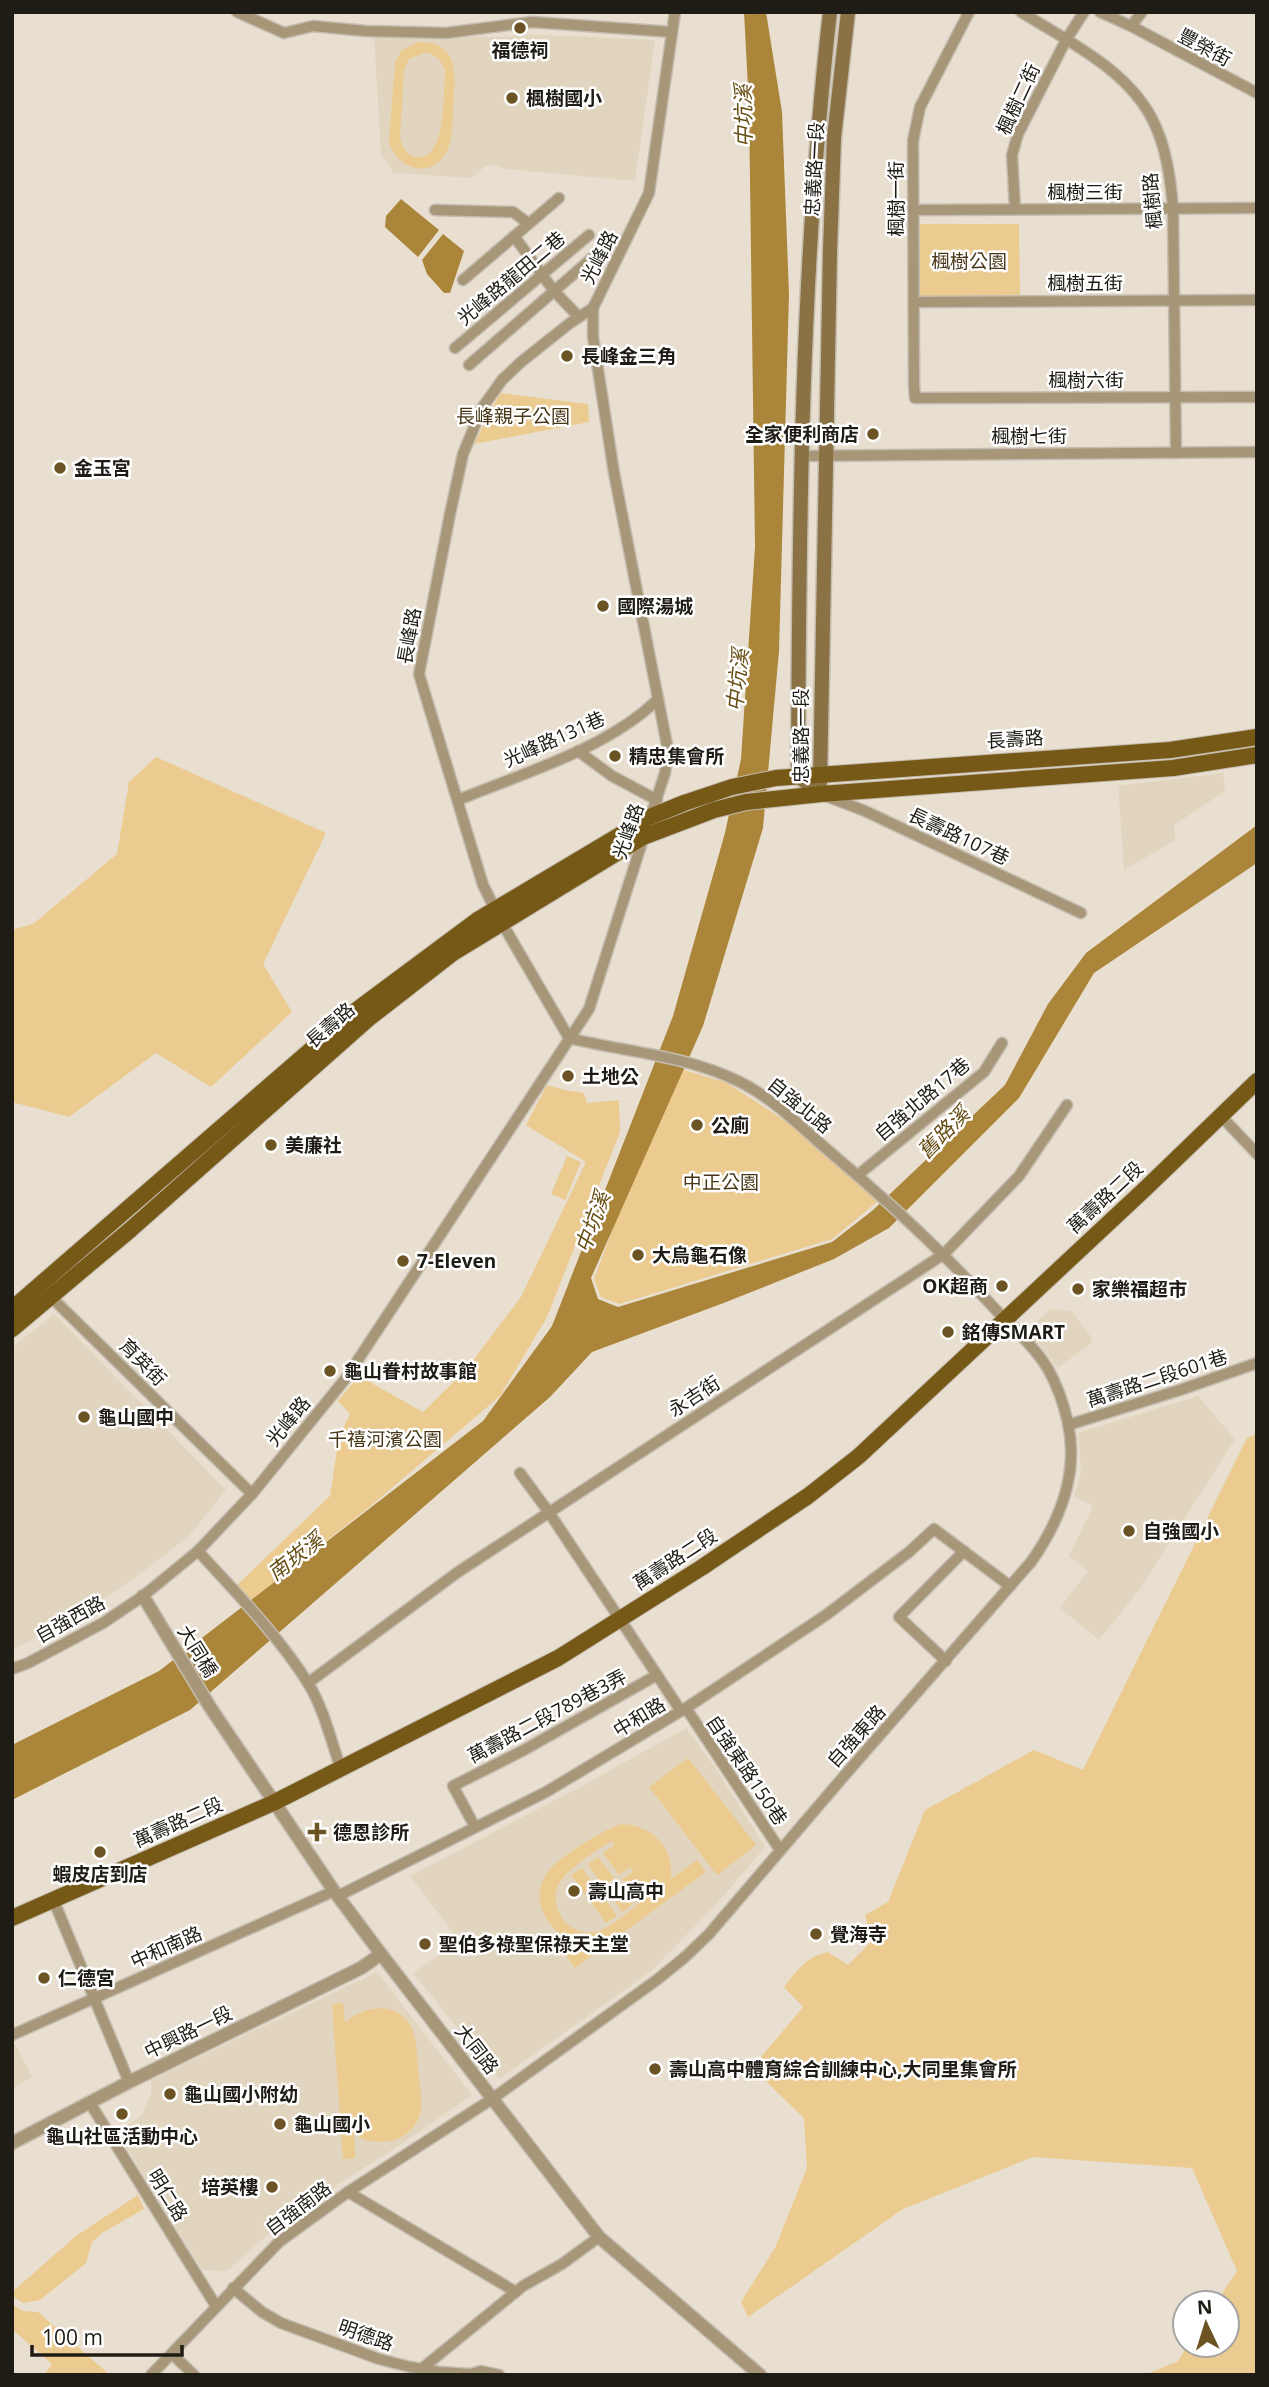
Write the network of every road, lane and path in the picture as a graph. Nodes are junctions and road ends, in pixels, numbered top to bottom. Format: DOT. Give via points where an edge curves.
graph roads {
  1 [pos="237,12"];
  2 [pos="676,12"];
  3 [pos="830,12"];
  4 [pos="848,12"];
  5 [pos="970,12"];
  6 [pos="1021,12"];
  7 [pos="1084,12"];
  8 [pos="1100,12"];
  9 [pos="1142,12"];
  10 [pos="1131,26"];
  11 [pos="672,32"];
  12 [pos="1066,40"];
  13 [pos="1257,93"];
  14 [pos="559,198"];
  15 [pos="1257,208"];
  16 [pos="1015,209"];
  17 [pos="1173,209"];
  18 [pos="435,210"];
  19 [pos="914,210"];
  20 [pos="528,223"];
  21 [pos="589,235"];
  22 [pos="514,236"];
  23 [pos="599,252"];
  24 [pos="542,274"];
  25 [pos="463,280"];
  26 [pos="554,291"];
  27 [pos="1174,300"];
  28 [pos="1257,300"];
  29 [pos="914,302"];
  30 [pos="593,308"];
  31 [pos="579,317"];
  32 [pos="455,348"];
  33 [pos="469,365"];
  34 [pos="1257,397"];
  35 [pos="915,398"];
  36 [pos="1175,398"];
  37 [pos="1257,452"];
  38 [pos="1176,453"];
  39 [pos="802,456"];
  40 [pos="825,456"];
  41 [pos="659,699"];
  42 [pos="1257,737"];
  43 [pos="578,751"];
  44 [pos="1257,755"];
  45 [pos="820,774"];
  46 [pos="798,776"];
  47 [pos="821,794"];
  48 [pos="458,800"];
  49 [pos="657,800"];
  50 [pos="650,817"];
  51 [pos="643,837"];
  52 [pos="1081,913"];
  53 [pos="498,915"];
  54 [pos="336,1038"];
  55 [pos="569,1038"];
  56 [pos="1002,1043"];
  57 [pos="1257,1081"];
  58 [pos="1067,1105"];
  59 [pos="1221,1116"];
  60 [pos="1257,1154"];
  61 [pos="858,1175"];
  62 [pos="944,1254"];
  63 [pos="39,1286"];
  64 [pos="52,1297"];
  65 [pos="12,1309"];
  66 [pos="1004,1318"];
  67 [pos="12,1329"];
  68 [pos="1257,1363"];
  69 [pos="1068,1424"];
  70 [pos="520,1473"];
  71 [pos="252,1494"];
  72 [pos="548,1511"];
  73 [pos="198,1551"];
  74 [pos="964,1551"];
  75 [pos="1010,1586"];
  76 [pos="143,1596"];
  77 [pos="621,1620"];
  78 [pos="946,1661"];
  79 [pos="12,1669"];
  80 [pos="657,1675"];
  81 [pos="308,1683"];
  82 [pos="210,1707"];
  83 [pos="683,1710"];
  84 [pos="341,1769"];
  85 [pos="274,1802"];
  86 [pos="475,1828"];
  87 [pos="780,1850"];
  88 [pos="336,1894"];
  89 [pos="53,1899"];
  90 [pos="12,1918"];
  91 [pos="380,1954"];
  92 [pos="95,1998"];
  93 [pos="12,2035"];
  94 [pos="129,2082"];
  95 [pos="492,2099"];
  96 [pos="90,2102"];
  97 [pos="12,2143"];
  98 [pos="348,2192"];
  99 [pos="599,2236"];
  100 [pos="233,2288"];
  101 [pos="516,2292"];
  102 [pos="216,2306"];
  103 [pos="172,2354"];
  104 [pos="418,2372"];
  105 [pos="151,2375"];
  106 [pos="194,2375"];
  107 [pos="499,2375"];
  108 [pos="760,2375"];
  1 -- 11 [label="street" via="284,33 313,26 446,33 531,22"];
  2 -- 11 [label="street, 光峰路"];
  3 -- 39 [label="main road, 忠義路一段" via="816,143"];
  4 -- 40 [label="main road, 忠義路一段" via="834,138"];
  5 -- 19 [label="street, 楓樹一街" via="920,107 913,141"];
  6 -- 12 [label="street, 楓樹路"];
  7 -- 12 [label="street, 楓樹二街"];
  8 -- 10 [label="street, 豐榮街"];
  9 -- 10 [label="street"];
  10 -- 13 [label="street, 豐榮街"];
  11 -- 30 [label="street, 光峰路" via="649,193"];
  12 -- 16 [label="street, 楓樹二街" via="1018,134 1012,155"];
  12 -- 17 [label="street, 楓樹路" via="1108,68 1142,104 1166,158"];
  14 -- 20 [label="street"];
  15 -- 17 [label="street, 楓樹三街"];
  16 -- 17 [label="street, 楓樹三街"];
  16 -- 19 [label="street, 楓樹三街"];
  17 -- 27 [label="street, 楓樹路"];
  18 -- 20 [label="street" via="513,212"];
  19 -- 29 [label="street, 楓樹一街"];
  20 -- 22 [label="street"];
  21 -- 24 [label="street, 光峰路龍田二巷"];
  22 -- 24 [label="street"];
  22 -- 25 [label="street"];
  23 -- 26 [label="street"];
  24 -- 26 [label="street"];
  24 -- 32 [label="street, 光峰路龍田二巷"];
  26 -- 31 [label="street"];
  26 -- 33 [label="street"];
  27 -- 28 [label="street, 楓樹五街"];
  27 -- 29 [label="street, 楓樹五街"];
  27 -- 36 [label="street, 楓樹路"];
  29 -- 35 [label="street, 楓樹一街"];
  30 -- 31 [label="street, 長峰路"];
  30 -- 41 [label="street, 光峰路" via="593,337 614,473"];
  31 -- 48 [label="street, 長峰路" via="502,380 482,408 463,454 419,674"];
  34 -- 36 [label="street, 楓樹六街"];
  35 -- 36 [label="street, 楓樹六街"];
  36 -- 38 [label="street, 楓樹路"];
  37 -- 38 [label="street, 楓樹七街"];
  38 -- 40 [label="street, 楓樹七街"];
  39 -- 40 [label="street, 楓樹七街"];
  39 -- 46 [label="main road, 忠義路一段"];
  40 -- 45 [label="main road, 忠義路一段"];
  41 -- 43 [label="street, 光峰路131巷" via="625,726"];
  41 -- 49 [label="street, 光峰路" via="668,750"];
  42 -- 45 [label="main road, 長壽路" via="1170,750"];
  43 -- 48 [label="street, 光峰路131巷"];
  43 -- 49 [label="street"];
  44 -- 47 [label="main road" via="1173,768"];
  45 -- 46 [label="main road, 長壽路"];
  45 -- 47 [label="main road, 忠義路一段"];
  46 -- 47 [label="main road, 忠義路一段"];
  46 -- 50 [label="main road, 長壽路" via="732,787"];
  47 -- 51 [label="main road, 長壽路" via="746,802"];
  47 -- 52 [label="street, 長壽路107巷"];
  48 -- 53 [label="street, 長峰路" via="483,885"];
  49 -- 50 [label="street, 光峰路"];
  50 -- 51 [label="street, 光峰路"];
  50 -- 53 [label="main road, 長壽路"];
  51 -- 53 [label="main road, 長壽路"];
  51 -- 55 [label="street, 光峰路" via="589,1009"];
  53 -- 54 [label="main road, 長壽路"];
  53 -- 55 [label="street, 長峰路"];
  54 -- 63 [label="main road, 長壽路"];
  54 -- 64 [label="main road, 長壽路"];
  55 -- 61 [label="street, 自強北路" via="642,1051 725,1075 774,1104"];
  55 -- 71 [label="street, 光峰路" via="346,1378"];
  56 -- 61 [label="street, 自強北路17巷" via="984,1072"];
  57 -- 59 [label="main road, 萬壽路二段"];
  58 -- 62 [label="street, 永吉街" via="1019,1176"];
  59 -- 60 [label="street"];
  59 -- 66 [label="main road, 萬壽路二段"];
  61 -- 62 [label="street, 自強北路"];
  62 -- 66 [label="street"];
  62 -- 72 [label="street, 永吉街"];
  63 -- 64 [label="street, 育英街"];
  63 -- 65 [label="main road, 長壽路"];
  64 -- 67 [label="main road, 長壽路"];
  64 -- 71 [label="street, 育英街"];
  66 -- 69 [label="street, 自強東路" via="1049,1370"];
  66 -- 77 [label="main road, 萬壽路二段" via="859,1456"];
  68 -- 69 [label="street, 萬壽路二段601巷"];
  69 -- 75 [label="street, 自強東路" via="1071,1452 1065,1498 1045,1542"];
  70 -- 72 [label="street, 自強東路150巷"];
  71 -- 73 [label="street, 光峰路"];
  72 -- 77 [label="street, 自強東路150巷"];
  72 -- 81 [label="street, 永吉街"];
  73 -- 76 [label="street, 光峰路"];
  73 -- 81 [label="street" via="279,1642"];
  74 -- 75 [label="street"];
  74 -- 78 [label="street" via="899,1617"];
  74 -- 83 [label="street, 中和路" via="934,1529 826,1615"];
  75 -- 78 [label="street, 自強東路"];
  76 -- 79 [label="street, 自強西路" via="103,1623"];
  76 -- 82 [label="street, 大同橋"];
  77 -- 80 [label="street, 自強東路150巷"];
  77 -- 84 [label="main road, 萬壽路二段" via="558,1658"];
  78 -- 87 [label="street, 自強東路"];
  80 -- 83 [label="street, 自強東路150巷"];
  80 -- 86 [label="street, 萬壽路二段789巷3弄" via="453,1786"];
  81 -- 84 [label="street"];
  82 -- 85 [label="street, 大同路"];
  83 -- 86 [label="street, 中和路" via="546,1792"];
  83 -- 87 [label="street, 自強東路150巷"];
  84 -- 85 [label="main road, 萬壽路二段"];
  85 -- 88 [label="street, 大同路"];
  85 -- 89 [label="main road, 萬壽路二段"];
  86 -- 88 [label="street, 中和路"];
  87 -- 95 [label="street, 自強東路" via="685,1957"];
  88 -- 91 [label="street, 大同路"];
  88 -- 92 [label="street, 中和南路"];
  89 -- 90 [label="main road, 萬壽路二段"];
  89 -- 92 [label="street"];
  91 -- 94 [label="street, 中興路一段" via="361,1968"];
  91 -- 95 [label="street, 大同路"];
  92 -- 93 [label="street, 中和南路"];
  92 -- 94 [label="street"];
  94 -- 96 [label="street, 中興路一段"];
  95 -- 98 [label="street, 自強南路"];
  95 -- 99 [label="street, 大同路"];
  96 -- 97 [label="street, 中興路一段"];
  96 -- 102 [label="street, 明仁路"];
  98 -- 100 [label="street, 自強南路" via="279,2242"];
  98 -- 101 [label="street"];
  99 -- 101 [label="street"];
  99 -- 108 [label="street, 大同路"];
  100 -- 102 [label="street, 自強南路"];
  100 -- 104 [label="street, 明德路" via="281,2323"];
  101 -- 104 [label="street"];
  102 -- 103 [label="street, 自強南路"];
  103 -- 105 [label="street, 自強南路"];
  103 -- 106 [label="street"];
  104 -- 107 [label="street, 明德路"];
}
